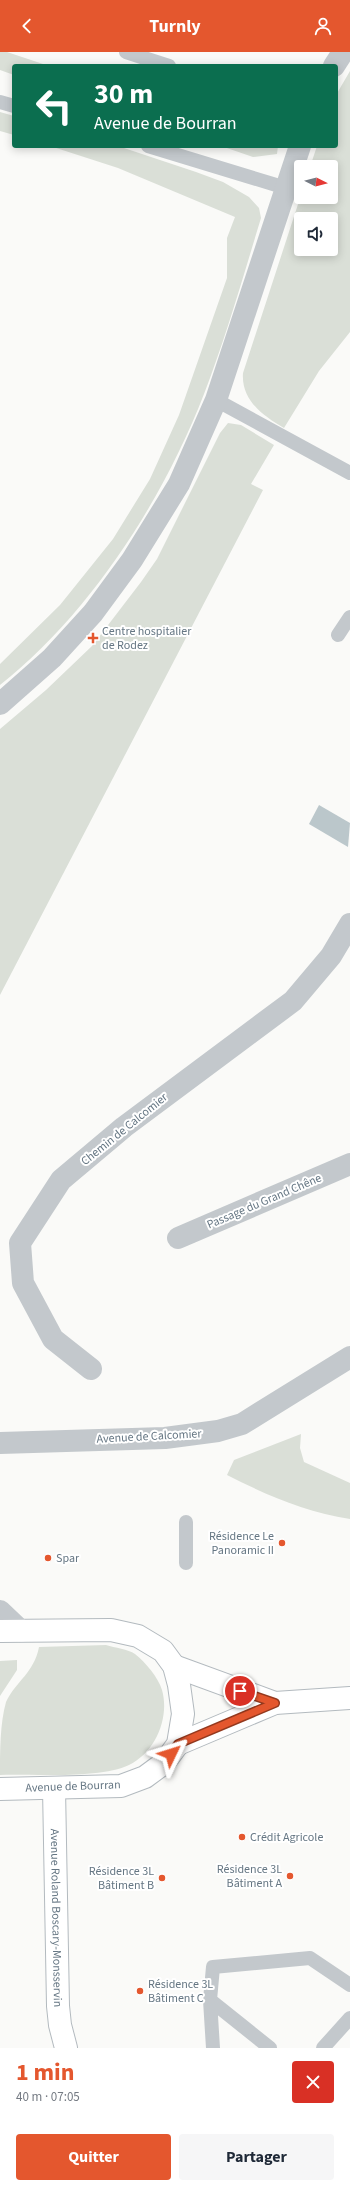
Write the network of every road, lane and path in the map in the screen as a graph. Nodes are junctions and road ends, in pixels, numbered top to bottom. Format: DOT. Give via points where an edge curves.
graph roads {
  1 [pos="126,52"];
  2 [pos="342,52"];
  3 [pos="163,64"];
  4 [pos="335,64"];
  5 [pos="0,102"];
  6 [pos="12,105"];
  7 [pos="155,148"];
  8 [pos="299,148"];
  9 [pos="286,188"];
  10 [pos="216,400"];
  11 [pos="350,473"];
  12 [pos="350,617"];
  13 [pos="338,635"];
  14 [pos="0,704"];
  15 [pos="350,924"];
  16 [pos="350,1164"];
  17 [pos="178,1238"];
  18 [pos="350,1357"];
  19 [pos="92,1369"];
  20 [pos="0,1443"];
  21 [pos="186,1522"];
  22 [pos="186,1563"];
  23 [pos="0,1611"];
  24 [pos="10,1631"];
  25 [pos="174,1666"];
  26 [pos="350,1698"];
  27 [pos="275,1703"];
  28 [pos="178,1744"];
  29 [pos="54,1788"];
  30 [pos="0,1789"];
  31 [pos="350,1985"];
  32 [pos="210,2000"];
  33 [pos="350,2018"];
  34 [pos="66,2048"];
  35 [pos="213,2048"];
  36 [pos="270,2048"];
  37 [pos="323,2048"];
  1 -- 3 [label="lane"];
  2 -- 4 [label="street"];
  5 -- 6 [label="lane"];
  7 -- 9 [label="lane"];
  8 -- 9 [label="street"];
  9 -- 10 [label="street"];
  10 -- 11 [label="lane"];
  10 -- 14 [label="street" via="179,484 132,560 93,613 52,658"];
  12 -- 13 [label="lane"];
  15 -- 19 [label="street, Chemin de Calcomier" via="331,956 293,1001 124,1127 61,1180 20,1243 23,1283 53,1339"];
  16 -- 17 [label="street, Passage du Grand Chêne"];
  18 -- 20 [label="street, Avenue de Calcomier" via="242,1424 218,1431 165,1438"];
  21 -- 22 [label="lane"];
  23 -- 24 [label="street"];
  24 -- 25 [label="main road, Avenue de Bourran" via="112,1630 138,1636 163,1651"];
  25 -- 27 [label="main road"];
  25 -- 28 [label="main road, Avenue de Bourran" via="183,1714"];
  26 -- 27 [label="main road"];
  27 -- 28 [label="main road"];
  28 -- 29 [label="main road, Avenue de Bourran" via="164,1763 145,1777 121,1786"];
  29 -- 30 [label="main road, Avenue de Bourran"];
  29 -- 34 [label="main road, Avenue Roland Boscary-Monsservin" via="58,2006"];
  31 -- 32 [label="lane" via="310,1958 213,1967"];
  32 -- 35 [label="lane"];
  32 -- 36 [label="lane"];
  33 -- 37 [label="lane"];
}
